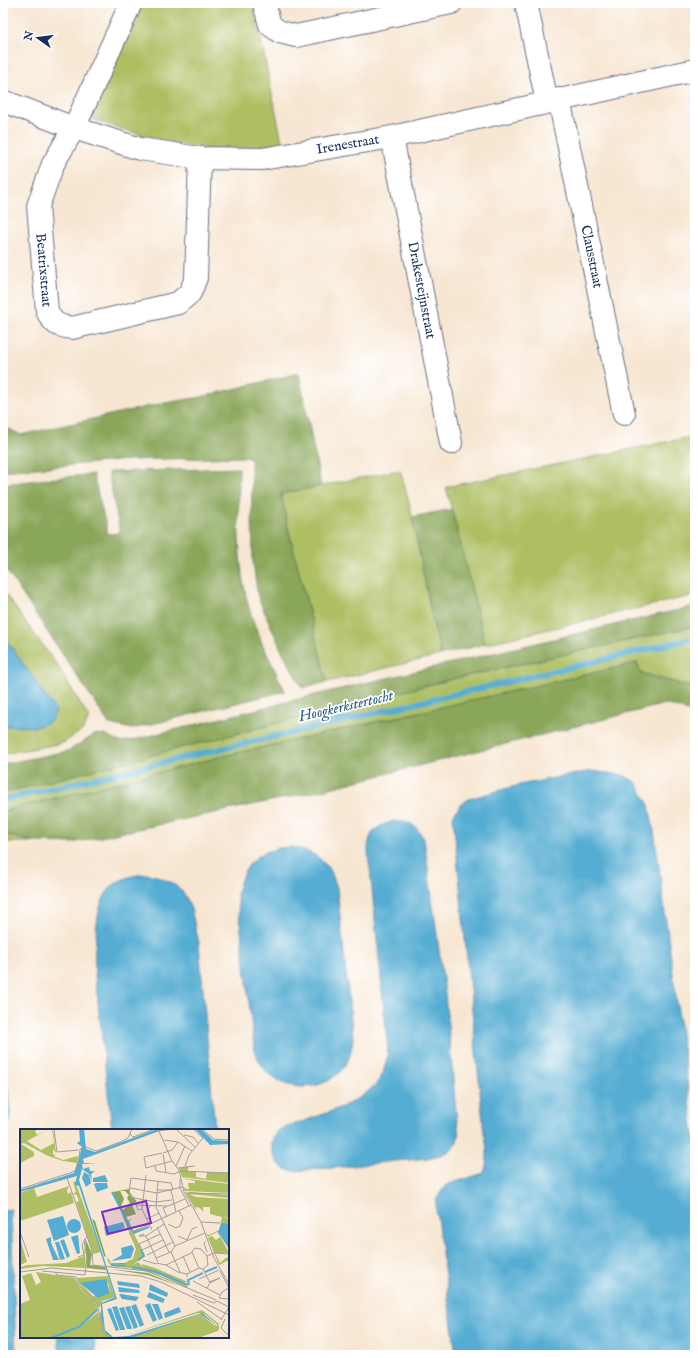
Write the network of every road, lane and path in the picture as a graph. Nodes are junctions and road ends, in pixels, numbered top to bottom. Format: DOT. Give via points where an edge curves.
graph roads {
  1 [pos="131,3"];
  2 [pos="264,3"];
  3 [pos="451,3"];
  4 [pos="526,3"];
  5 [pos="695,70"];
  6 [pos="3,101"];
  7 [pos="553,101"];
  8 [pos="74,128"];
  9 [pos="392,137"];
  10 [pos="200,158"];
  11 [pos="624,414"];
  12 [pos="451,443"];
  1 -- 8 [label="street, Beatrixstraat"];
  2 -- 3 [label="street" via="270,25 280,32 296,36"];
  4 -- 7 [label="street, Clausstraat"];
  5 -- 7 [label="street, Irenestraat"];
  6 -- 8 [label="street, Irenestraat"];
  7 -- 9 [label="street, Irenestraat"];
  7 -- 11 [label="street, Clausstraat"];
  8 -- 10 [label="street, Irenestraat" via="140,149"];
  8 -- 10 [label="street, Beatrixstraat" via="53,164 38,206 47,311 51,321 60,326 72,328 178,303 190,293 196,278"];
  9 -- 10 [label="street, Irenestraat" via="262,159"];
  9 -- 12 [label="street, Drakesteijnstraat"];
}
